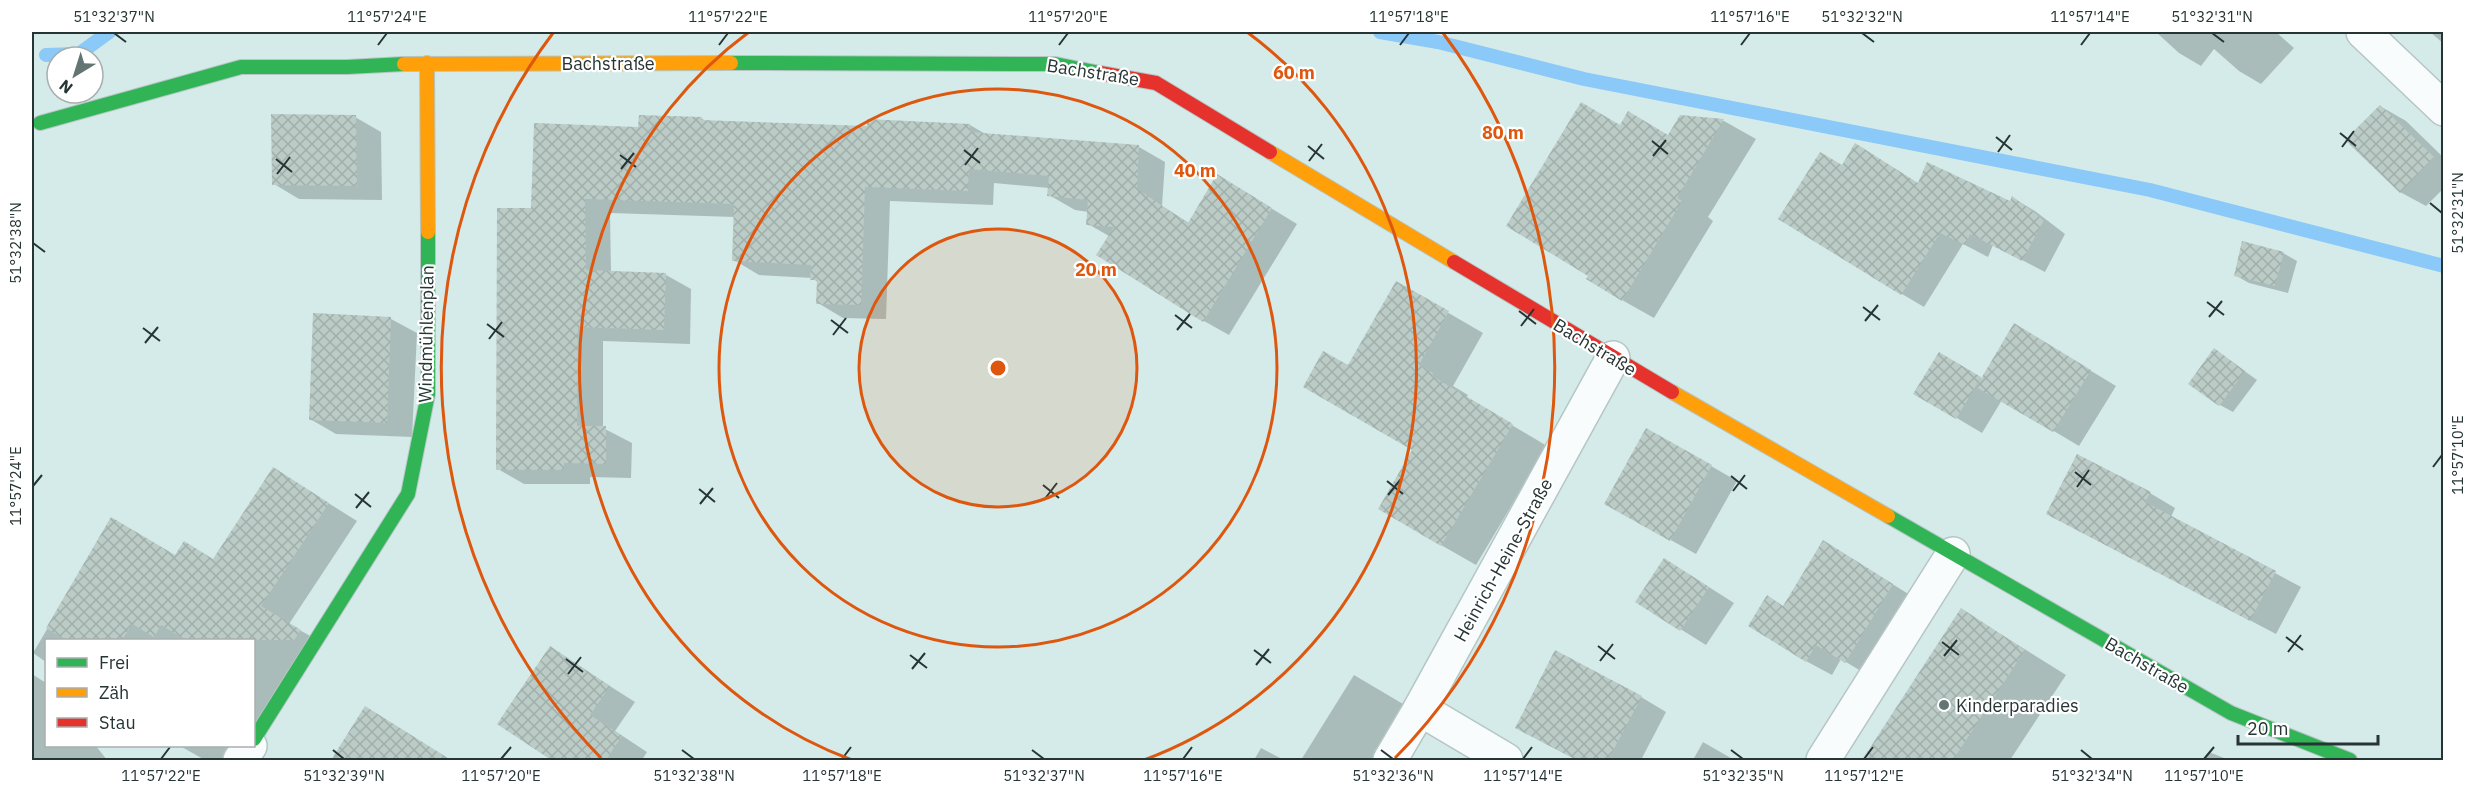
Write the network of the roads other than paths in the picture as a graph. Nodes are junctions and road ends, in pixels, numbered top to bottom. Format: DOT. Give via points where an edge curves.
graph roads {
  1 [pos="2363,32"];
  2 [pos="427,63"];
  3 [pos="2444,110"];
  4 [pos="40,123"];
  5 [pos="1614,358"];
  6 [pos="1953,554"];
  7 [pos="1420,709"];
  8 [pos="255,737"];
  9 [pos="249,747"];
  10 [pos="240,760"];
  11 [pos="1390,760"];
  12 [pos="1506,760"];
  13 [pos="1823,760"];
  14 [pos="2350,760"];
  1 -- 3 [label="street"];
  2 -- 4 [label="street, Bachstraße" via="240,68"];
  2 -- 5 [label="street, Bachstraße" via="1055,64 1156,82"];
  2 -- 8 [label="street, Windmühlenplan" via="428,394 408,494"];
  5 -- 6 [label="street, Bachstraße"];
  5 -- 7 [label="street, Heinrich-Heine-Straße"];
  6 -- 13 [label="street"];
  6 -- 14 [label="street, Bachstraße" via="2231,713"];
  7 -- 11 [label="street, Heinrich-Heine-Straße"];
  7 -- 12 [label="street"];
  9 -- 10 [label="street"];
}
